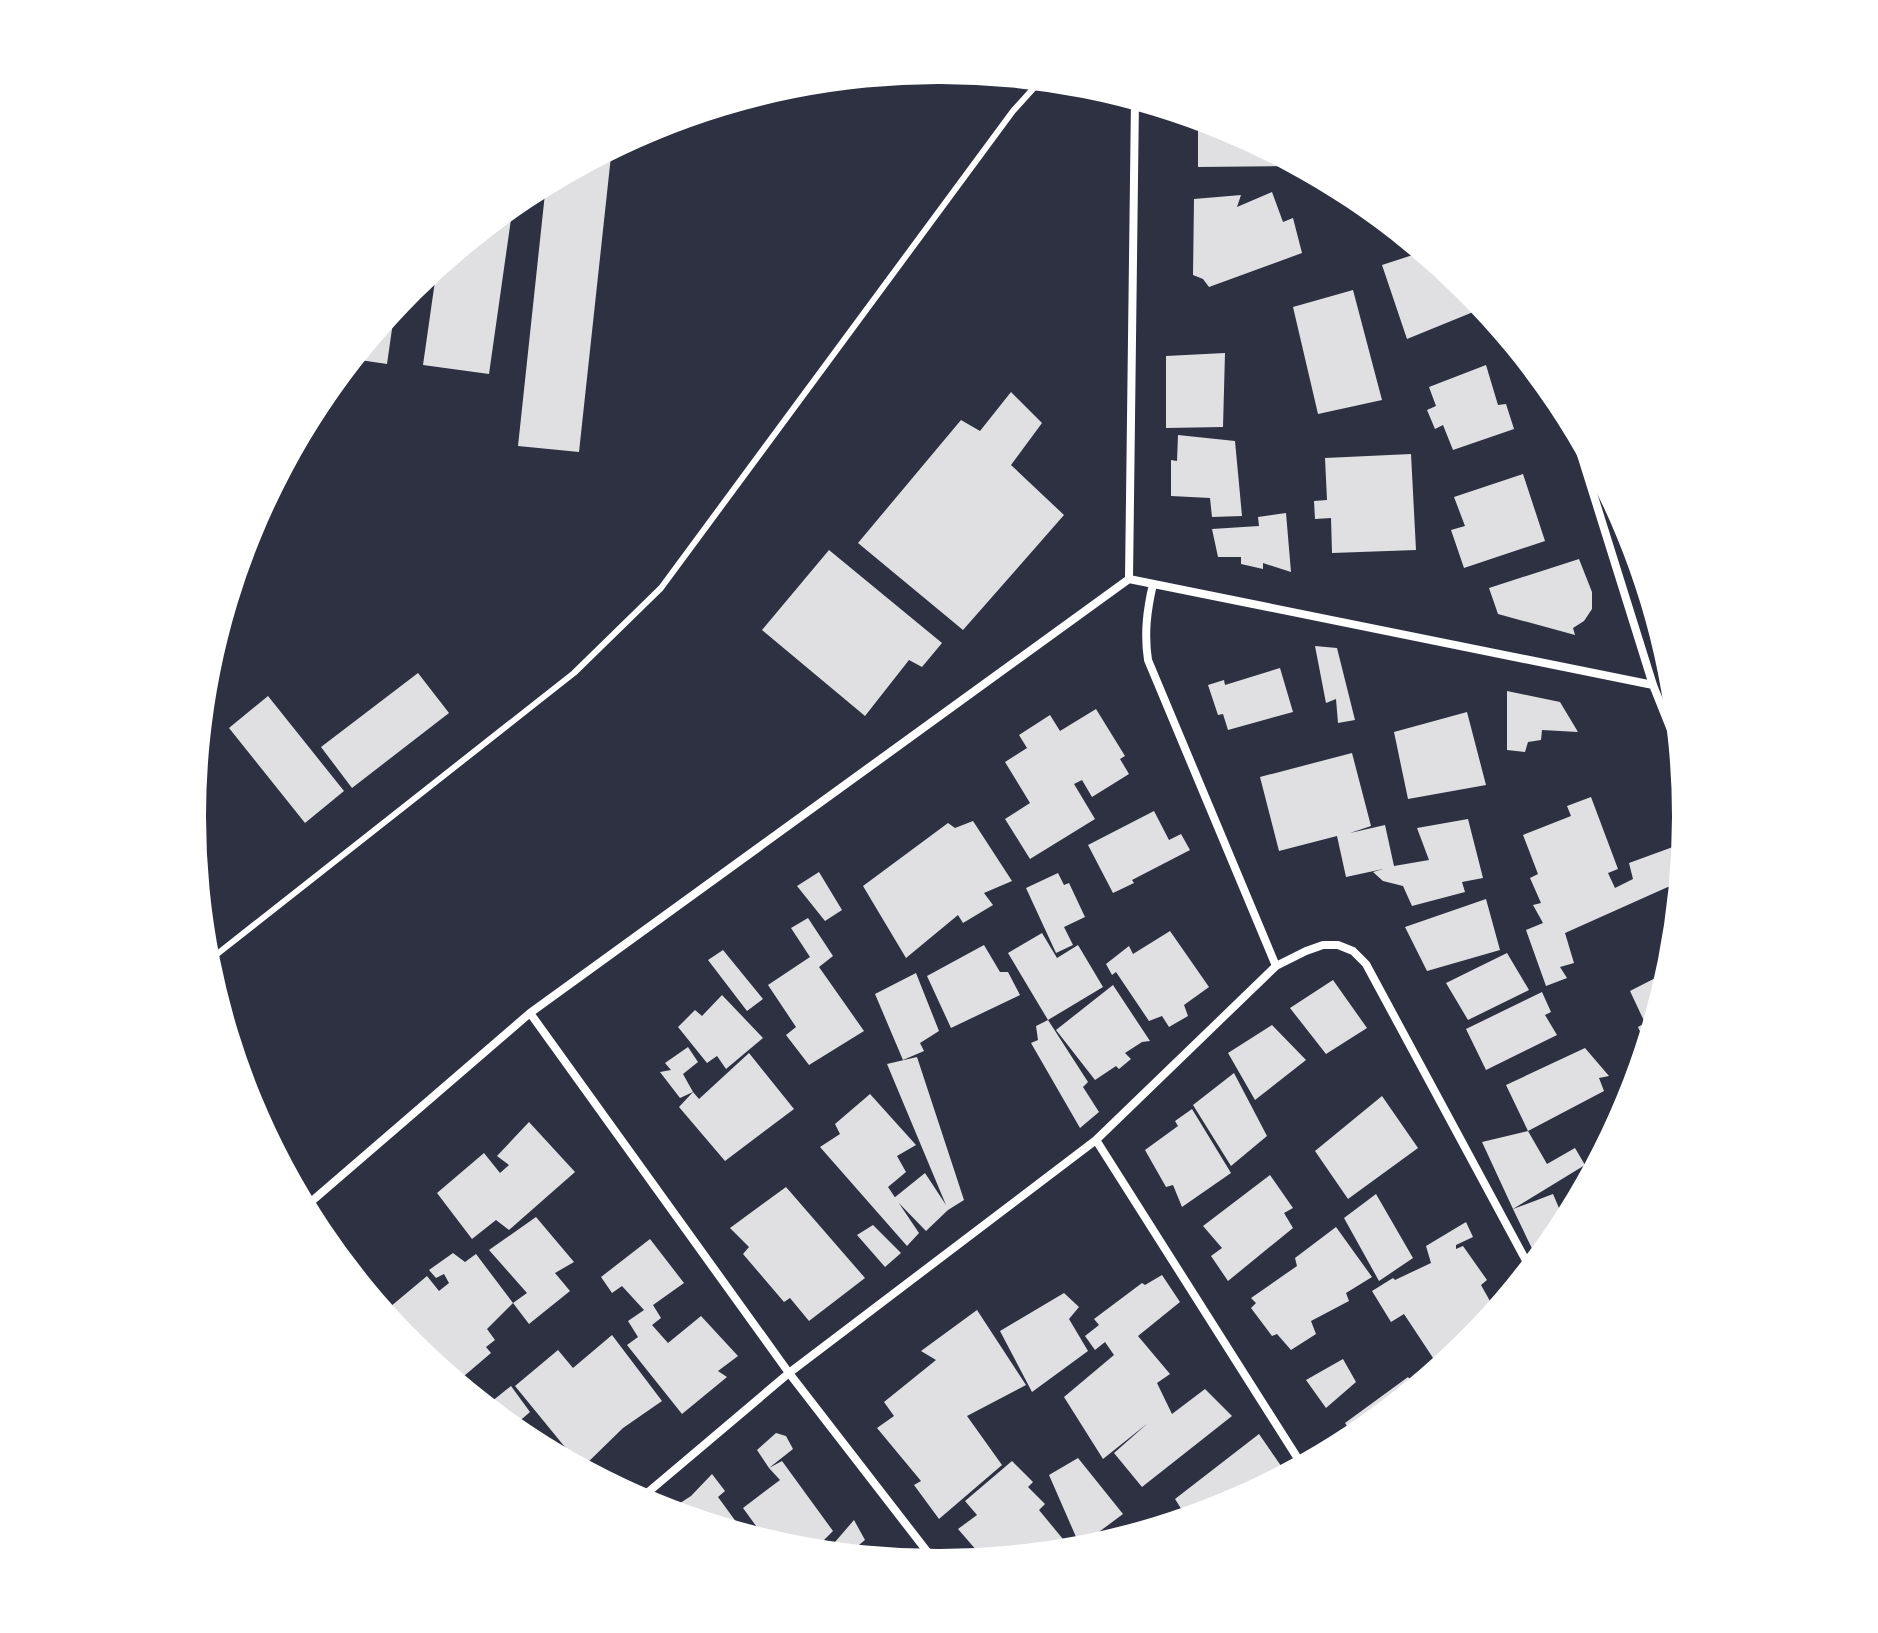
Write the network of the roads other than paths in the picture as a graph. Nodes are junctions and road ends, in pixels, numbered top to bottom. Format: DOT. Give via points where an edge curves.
graph roads {
  1 [pos="1032,90"];
  2 [pos="1135,111"];
  3 [pos="1589,479"];
  4 [pos="1129,579"];
  5 [pos="1153,584"];
  6 [pos="1653,685"];
  7 [pos="1663,711"];
  8 [pos="220,952"];
  9 [pos="1276,966"];
  10 [pos="530,1013"];
  11 [pos="1096,1140"];
  12 [pos="315,1199"];
  13 [pos="1524,1257"];
  14 [pos="789,1373"];
  15 [pos="1296,1456"];
  16 [pos="651,1489"];
  17 [pos="925,1548"];
  1 -- 8 [label="lane" via="661,588 574,673"];
  2 -- 4 [label="street"];
  3 -- 6 [label="street"];
  4 -- 5 [label="street"];
  4 -- 10 [label="street"];
  5 -- 6 [label="street"];
  5 -- 9 [label="street" via="1146,614 1148,660"];
  6 -- 7 [label="street"];
  9 -- 11 [label="street"];
  9 -- 13 [label="street" via="1323,945 1353,951 1366,964"];
  10 -- 12 [label="street"];
  10 -- 14 [label="street"];
  11 -- 14 [label="street"];
  11 -- 15 [label="street"];
  14 -- 16 [label="street"];
  14 -- 17 [label="street"];
}
